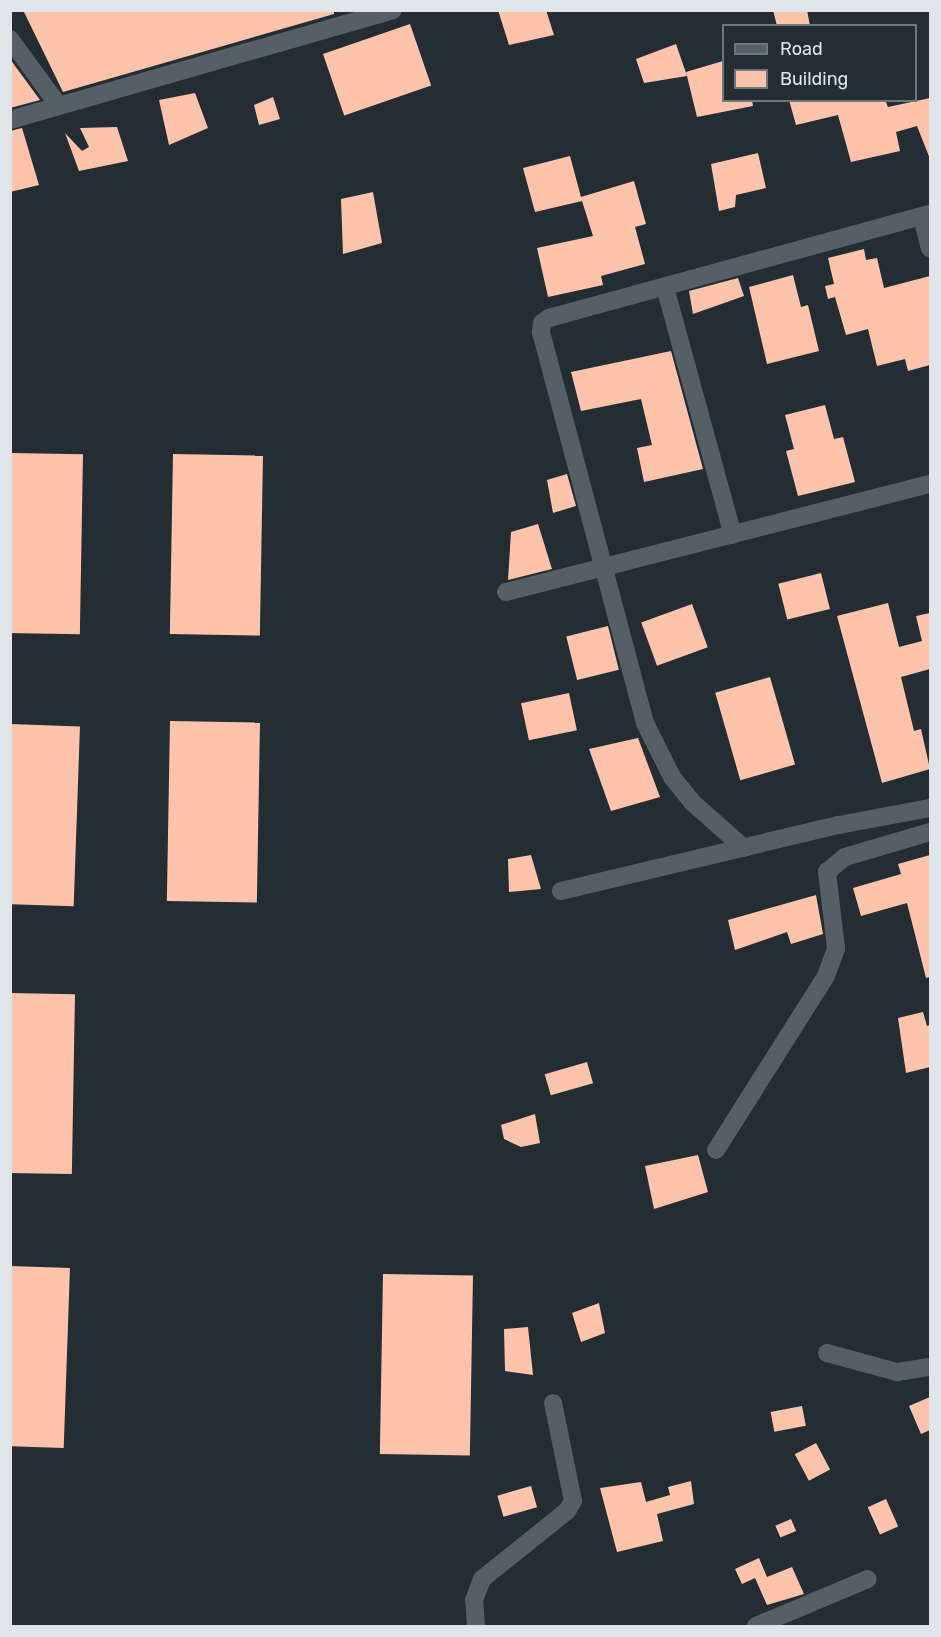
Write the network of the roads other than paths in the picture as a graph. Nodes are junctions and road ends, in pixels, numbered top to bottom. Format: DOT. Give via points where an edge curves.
graph roads {
  1 [pos="393,10"];
  2 [pos="10,39"];
  3 [pos="59,106"];
  4 [pos="10,120"];
  5 [pos="926,215"];
  6 [pos="930,248"];
  7 [pos="665,286"];
  8 [pos="930,484"];
  9 [pos="733,535"];
  10 [pos="602,569"];
  11 [pos="506,592"];
  12 [pos="930,808"];
  13 [pos="930,832"];
  14 [pos="744,848"];
  15 [pos="561,891"];
  16 [pos="716,1150"];
  17 [pos="827,1353"];
  18 [pos="930,1367"];
  19 [pos="553,1404"];
  20 [pos="868,1578"];
  21 [pos="476,1626"];
  22 [pos="756,1626"];
  1 -- 3 [label="street"];
  2 -- 3 [label="street"];
  3 -- 4 [label="street"];
  5 -- 6 [label="street"];
  5 -- 7 [label="street"];
  7 -- 9 [label="street"];
  7 -- 10 [label="street" via="542,323 541,332"];
  8 -- 9 [label="street"];
  9 -- 10 [label="street"];
  10 -- 11 [label="street"];
  10 -- 14 [label="street" via="655,749 693,803"];
  12 -- 14 [label="street"];
  13 -- 16 [label="street" via="845,857 827,872 836,948 826,976"];
  14 -- 15 [label="street"];
  17 -- 18 [label="street" via="897,1372"];
  19 -- 21 [label="street" via="573,1502 482,1579 474,1600"];
  20 -- 22 [label="street"];
}
